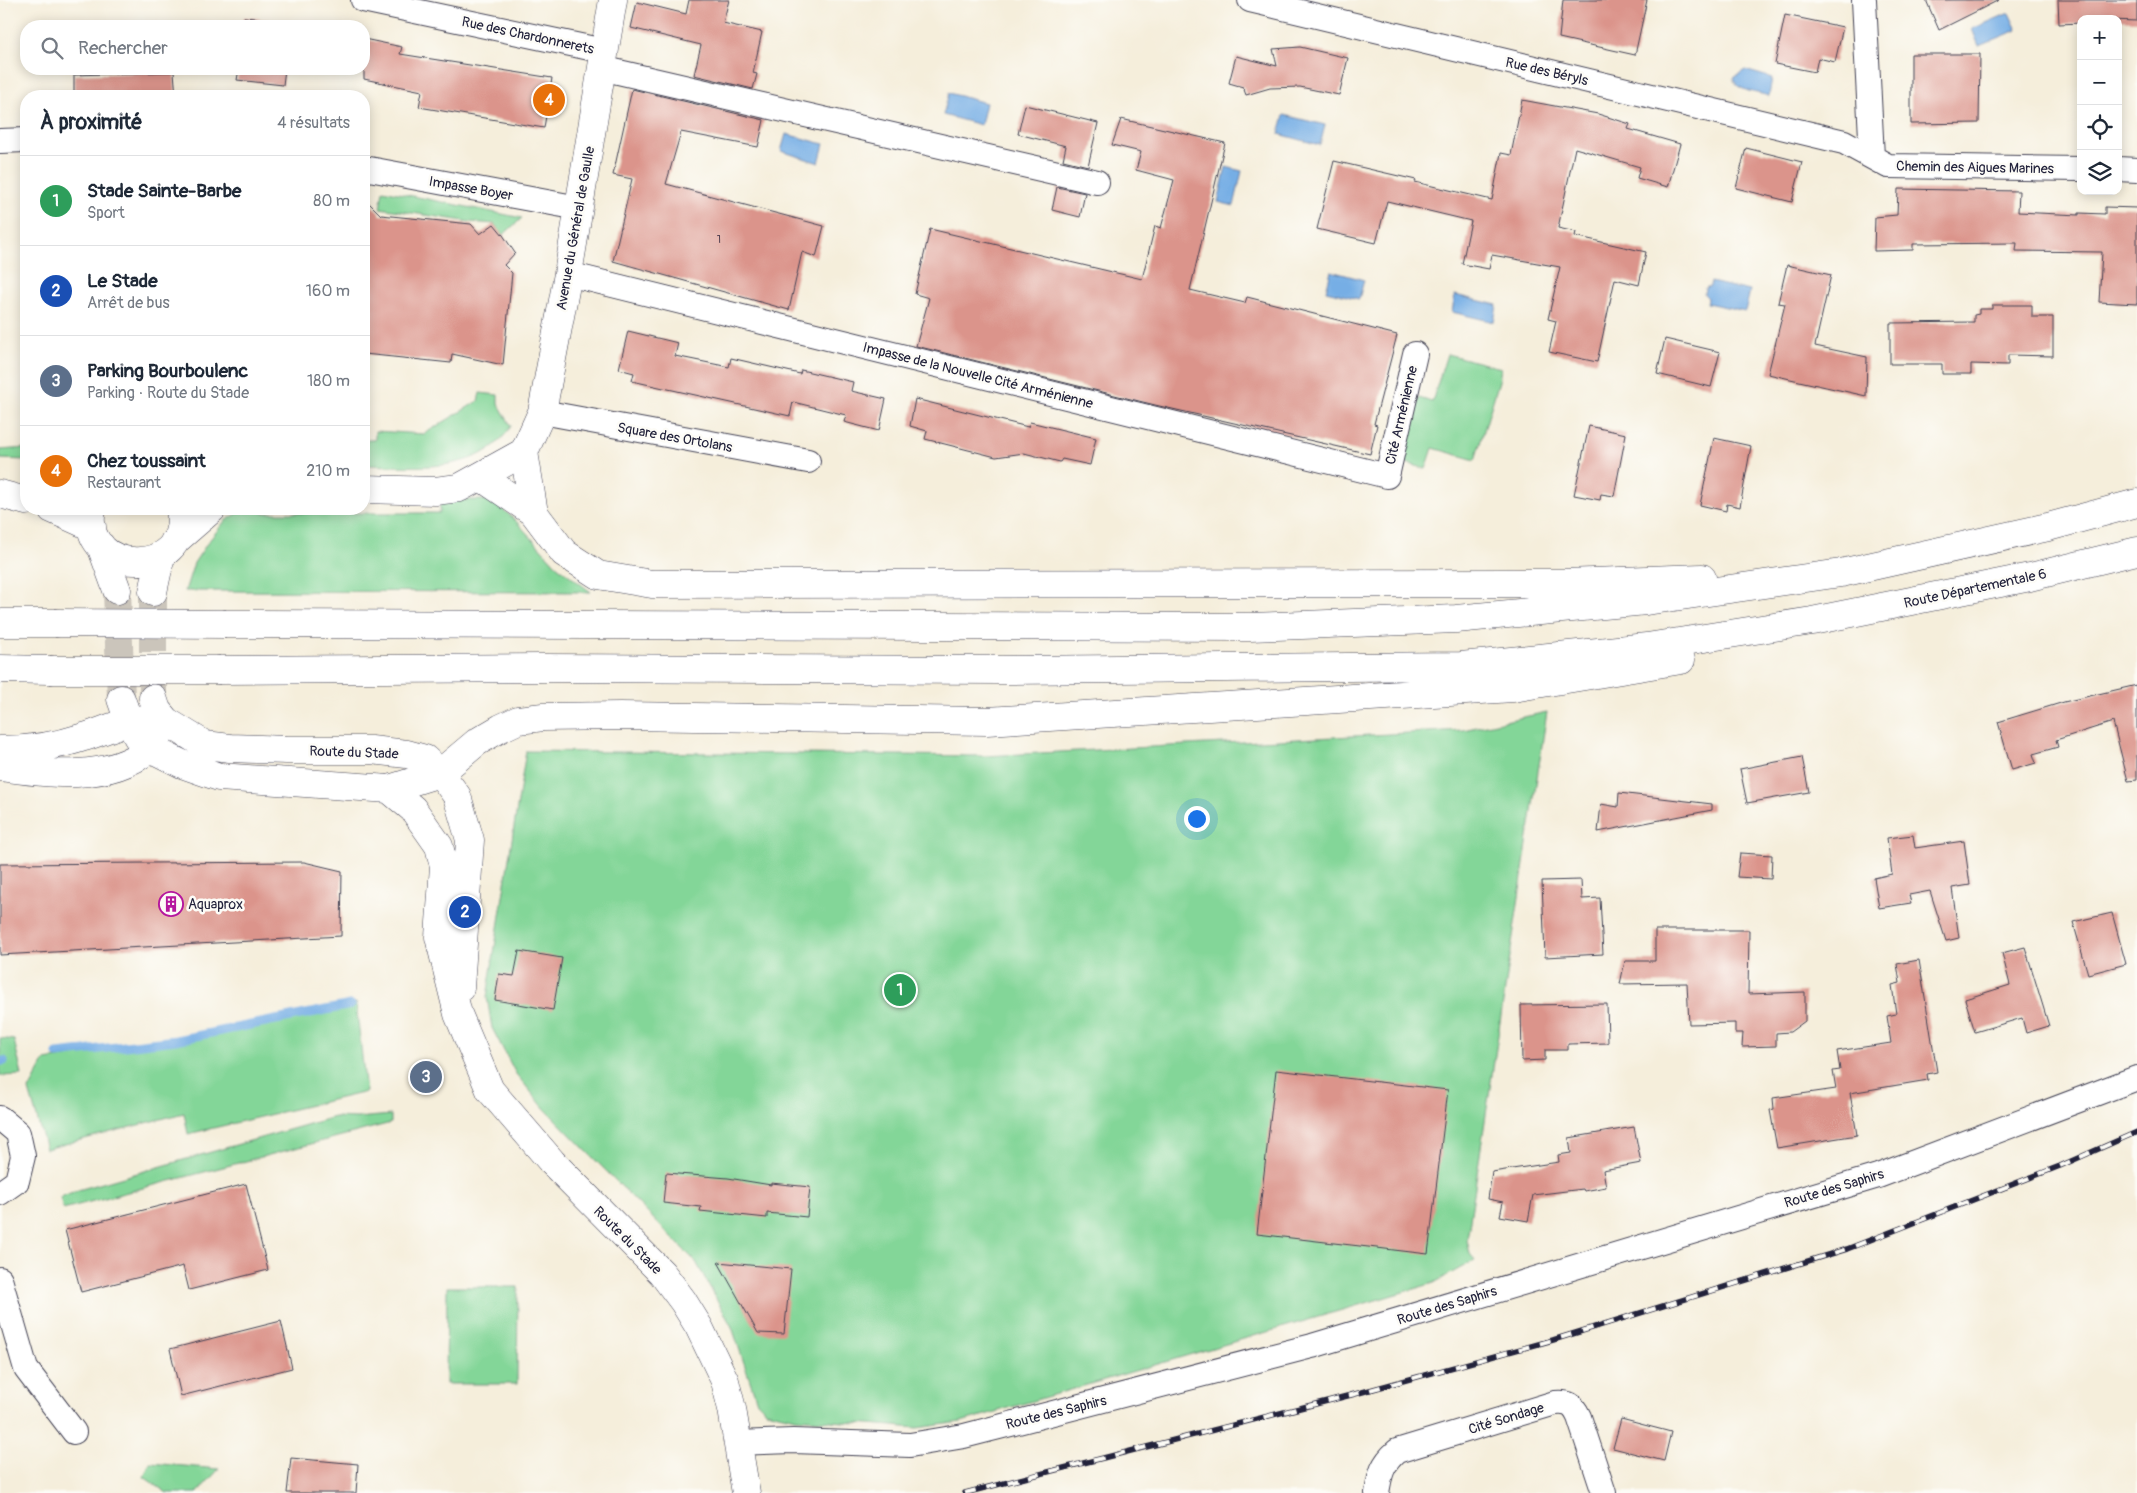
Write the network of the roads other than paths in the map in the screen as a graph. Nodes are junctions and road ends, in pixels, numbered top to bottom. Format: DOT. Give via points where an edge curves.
graph roads {
  1 [pos="363,0"];
  2 [pos="612,0"];
  3 [pos="1250,0"];
  4 [pos="1864,0"];
  5 [pos="603,60"];
  6 [pos="20,140"];
  7 [pos="0,141"];
  8 [pos="1844,142"];
  9 [pos="1872,157"];
  10 [pos="370,169"];
  11 [pos="2077,169"];
  12 [pos="2122,169"];
  13 [pos="2137,170"];
  14 [pos="1097,182"];
  15 [pos="579,208"];
  16 [pos="568,274"];
  17 [pos="1416,354"];
  18 [pos="542,412"];
  19 [pos="524,452"];
  20 [pos="808,461"];
  21 [pos="1387,476"];
  22 [pos="481,477"];
  23 [pos="20,483"];
  24 [pos="0,487"];
  25 [pos="370,488"];
  26 [pos="0,494"];
  27 [pos="20,499"];
  28 [pos="2137,503"];
  29 [pos="534,513"];
  30 [pos="66,515"];
  31 [pos="181,515"];
  32 [pos="205,515"];
  33 [pos="95,527"];
  34 [pos="167,549"];
  35 [pos="2137,551"];
  36 [pos="1841,573"];
  37 [pos="117,590"];
  38 [pos="153,592"];
  39 [pos="1812,621"];
  40 [pos="0,623"];
  41 [pos="0,670"];
  42 [pos="125,710"];
  43 [pos="159,710"];
  44 [pos="150,748"];
  45 [pos="0,750"];
  46 [pos="0,767"];
  47 [pos="440,774"];
  48 [pos="389,789"];
  49 [pos="458,1014"];
  50 [pos="2137,1078"];
  51 [pos="0,1118"];
  52 [pos="0,1193"];
  53 [pos="0,1279"];
  54 [pos="74,1432"];
  55 [pos="738,1443"];
  56 [pos="746,1493"];
  57 [pos="1377,1493"];
  58 [pos="1604,1493"];
  1 -- 5 [label="street, Rue des Chardonnerets"];
  2 -- 5 [label="main road, Avenue du Général de Gaulle"];
  3 -- 8 [label="street, Rue des Béryls"];
  4 -- 9 [label="street"];
  5 -- 14 [label="street, Rue des Chardonnerets"];
  5 -- 15 [label="main road, Avenue du Général de Gaulle"];
  6 -- 7 [label="street"];
  8 -- 9 [label="street, Chemin des Aigues Marines"];
  9 -- 11 [label="street, Chemin des Aigues Marines" via="1888,166"];
  10 -- 15 [label="street, Impasse Boyer"];
  12 -- 13 [label="street"];
  15 -- 16 [label="main road, Avenue du Général de Gaulle"];
  16 -- 18 [label="main road, Avenue du Général de Gaulle"];
  16 -- 21 [label="street, Impasse de la Nouvelle Cité Arménienne"];
  17 -- 21 [label="street, Cité Arménienne"];
  18 -- 19 [label="main road, Avenue du Général de Gaulle"];
  18 -- 20 [label="street, Square des Ortolans"];
  19 -- 22 [label="main road"];
  19 -- 29 [label="main road"];
  22 -- 25 [label="main road" via="459,488 443,490"];
  22 -- 29 [label="main road"];
  23 -- 24 [label="main road"];
  26 -- 27 [label="main road"];
  28 -- 36 [label="main road" via="2048,528"];
  29 -- 36 [label="main road" via="564,553 598,574 652,584 1565,583"];
  30 -- 33 [label="main road"];
  31 -- 34 [label="main road" via="180,530"];
  32 -- 34 [label="main road"];
  33 -- 34 [label="main road" via="111,554 123,560 149,561"];
  33 -- 37 [label="main road"];
  34 -- 38 [label="main road"];
  35 -- 39 [label="main road, Route Départementale 6" via="2030,577"];
  36 -- 40 [label="main road, bridge" via="1646,601 1456,619 1250,627"];
  39 -- 41 [label="main road, bridge" via="1647,647 1460,666 1002,670"];
  39 -- 47 [label="main road" via="1706,656 1513,688 987,721 543,717 518,720 502,728 477,742"];
  42 -- 43 [label="main road" via="142,720"];
  42 -- 44 [label="main road" via="138,738"];
  42 -- 45 [label="main road" via="110,727 85,737 47,746"];
  43 -- 44 [label="main road"];
  43 -- 47 [label="main road, Route du Stade" via="205,744 230,748 372,750 408,754 425,759"];
  44 -- 46 [label="main road" via="123,763 90,772 42,773"];
  44 -- 48 [label="main road" via="219,777"];
  47 -- 48 [label="main road"];
  47 -- 49 [label="main road, Route du Stade" via="457,796 470,840"];
  48 -- 49 [label="main road, Route du Stade" via="413,810 440,846 444,866 439,937"];
  49 -- 55 [label="main road, Route du Stade" via="490,1090 499,1103 552,1162 662,1273 683,1301 725,1381"];
  50 -- 55 [label="street, Route des Saphirs" via="1878,1176 1312,1346 964,1436 910,1445 793,1441"];
  51 -- 52 [label="street" via="18,1133 23,1156 17,1180"];
  53 -- 54 [label="street" via="26,1369"];
  55 -- 56 [label="main road, Route du Stade"];
  57 -- 58 [label="street, Cité Sondage" via="1380,1473 1397,1451 1566,1402 1575,1408 1579,1417"];
}
